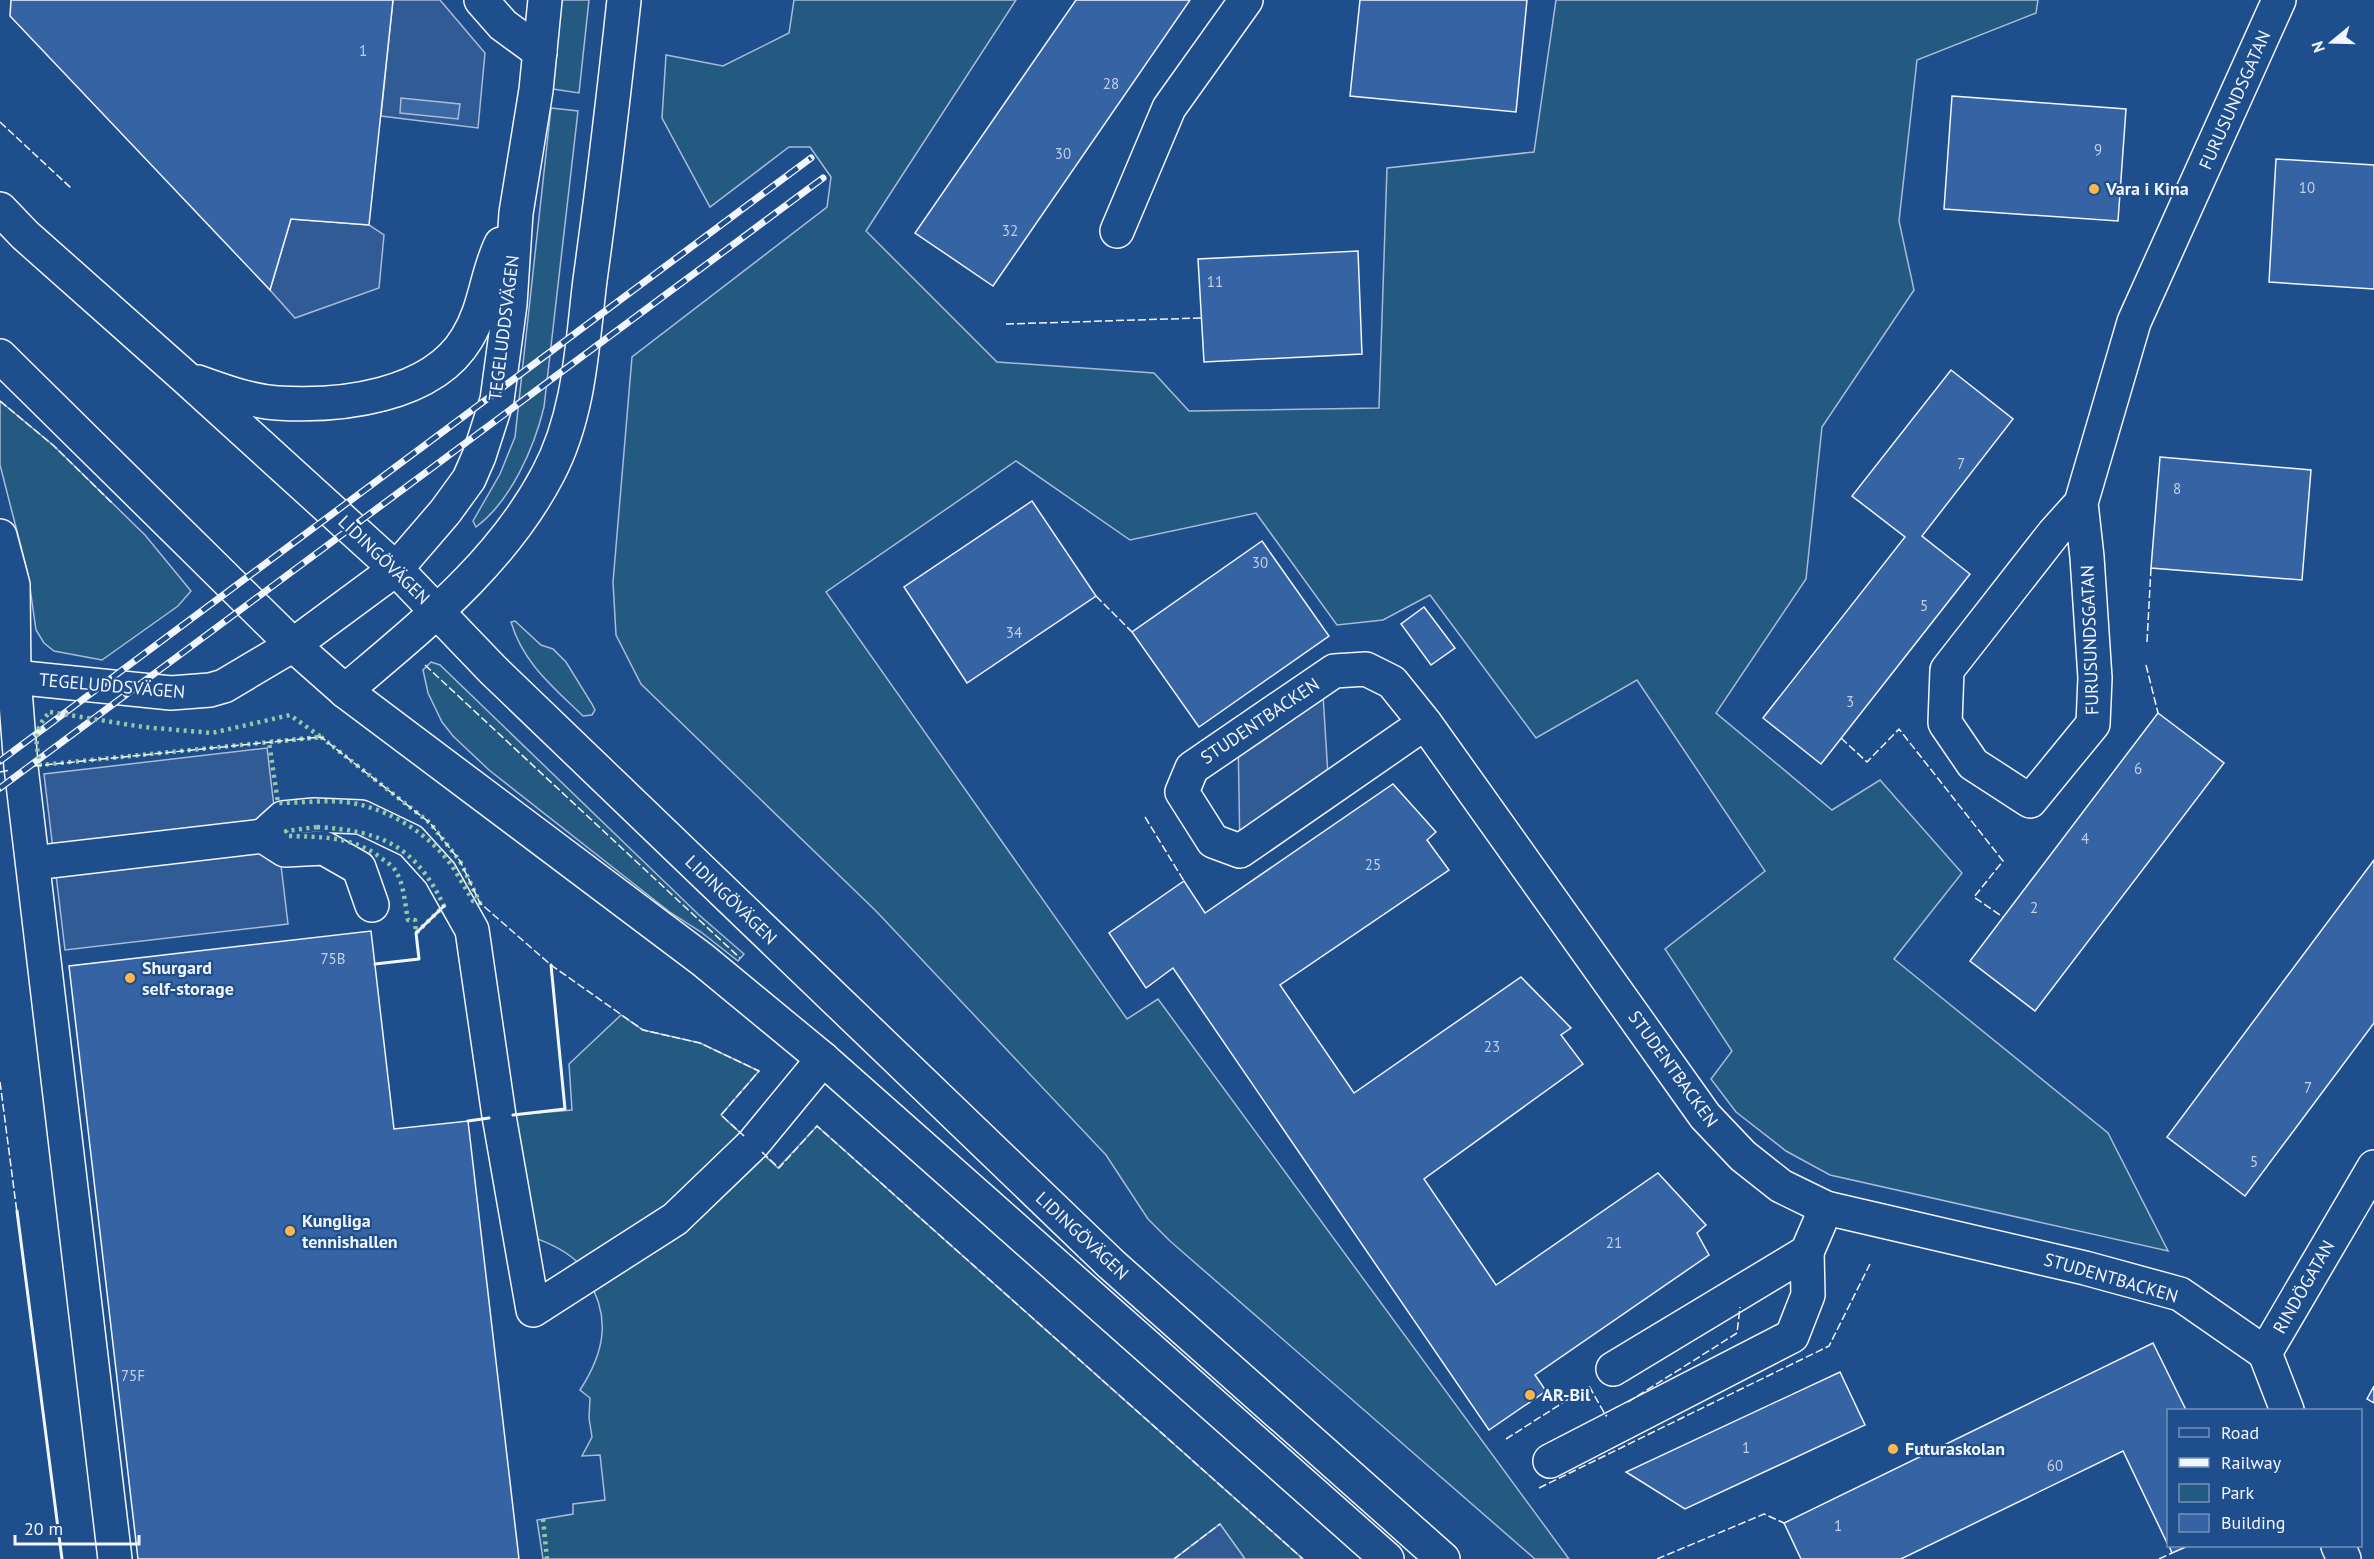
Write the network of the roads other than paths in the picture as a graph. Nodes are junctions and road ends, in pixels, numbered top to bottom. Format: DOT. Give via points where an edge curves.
graph roads {
  1 [pos="481,0"];
  2 [pos="545,0"];
  3 [pos="624,0"];
  4 [pos="1246,0"];
  5 [pos="2279,0"];
  6 [pos="540,52"];
  7 [pos="0,209"];
  8 [pos="516,213"];
  9 [pos="13,229"];
  10 [pos="1117,231"];
  11 [pos="0,356"];
  12 [pos="186,378"];
  13 [pos="2081,503"];
  14 [pos="0,536"];
  15 [pos="396,569"];
  16 [pos="437,613"];
  17 [pos="293,645"];
  18 [pos="14,677"];
  19 [pos="345,691"];
  20 [pos="1425,723"];
  21 [pos="262,836"];
  22 [pos="33,863"];
  23 [pos="372,905"];
  24 [pos="823,1059"];
  25 [pos="2374,1167"];
  26 [pos="1826,1208"];
  27 [pos="1807,1252"];
  28 [pos="2265,1353"];
  29 [pos="1613,1369"];
  30 [pos="2286,1409"];
  31 [pos="1550,1461"];
  32 [pos="115,1559"];
  33 [pos="1387,1559"];
  34 [pos="1443,1559"];
  1 -- 6 [label="main road" via="503,25"];
  2 -- 6 [label="main road, TEGELUDDSVÄGEN"];
  3 -- 16 [label="main road" via="579,380 566,433 529,506 484,565"];
  4 -- 10 [label="main road" via="1169,108"];
  5 -- 13 [label="main road, FURUSUNDSGATAN" via="2134,322"];
  6 -- 8 [label="main road, TEGELUDDSVÄGEN"];
  7 -- 9 [label="main road, LIDINGÖVÄGEN"];
  8 -- 12 [label="main road" via="496,255 482,309 466,340 449,361 417,382 357,399 309,404 276,403 238,395"];
  8 -- 15 [label="main road, TEGELUDDSVÄGEN" via="510,304 496,400 480,456 446,512"];
  9 -- 12 [label="main road, LIDINGÖVÄGEN"];
  11 -- 17 [label="main road, LIDINGÖVÄGEN"];
  12 -- 15 [label="main road, LIDINGÖVÄGEN"];
  13 -- 13 [label="main road, FURUSUNDSGATAN" via="1947,670 1945,723 1973,764 2030,801 2093,724 2095,678"];
  14 -- 18 [label="main road, TEGELUDDSVÄGEN" via="13,585"];
  15 -- 16 [label="main road, LIDINGÖVÄGEN"];
  15 -- 17 [label="main road, TEGELUDDSVÄGEN"];
  16 -- 19 [label="main road"];
  16 -- 34 [label="main road, LIDINGÖVÄGEN" via="1111,1264"];
  17 -- 18 [label="main road, TEGELUDDSVÄGEN" via="224,686 194,692"];
  17 -- 19 [label="main road, LIDINGÖVÄGEN"];
  18 -- 22 [label="main road"];
  19 -- 24 [label="main road, LIDINGÖVÄGEN" via="703,960"];
  20 -- 20 [label="main road, STUDENTBACKEN" via="1392,682 1366,669 1334,671 1192,768 1182,792 1213,841 1240,851"];
  20 -- 26 [label="main road, STUDENTBACKEN" via="1705,1116 1743,1156 1781,1186"];
  21 -- 22 [label="main road"];
  21 -- 23 [label="main road" via="285,850 324,848 359,868"];
  21 -- 24 [label="main road" via="283,818 361,817 411,841 440,873 472,930 533,1310 675,1219 753,1144"];
  22 -- 32 [label="main road"];
  24 -- 33 [label="main road, LIDINGÖVÄGEN"];
  25 -- 28 [label="main road, RINDÖGATAN"];
  26 -- 27 [label="main road"];
  26 -- 28 [label="main road, STUDENTBACKEN" via="2180,1294"];
  27 -- 29 [label="main road"];
  27 -- 31 [label="main road" via="1808,1295 1792,1336"];
  28 -- 30 [label="main road, RINDÖGATAN"];
}
